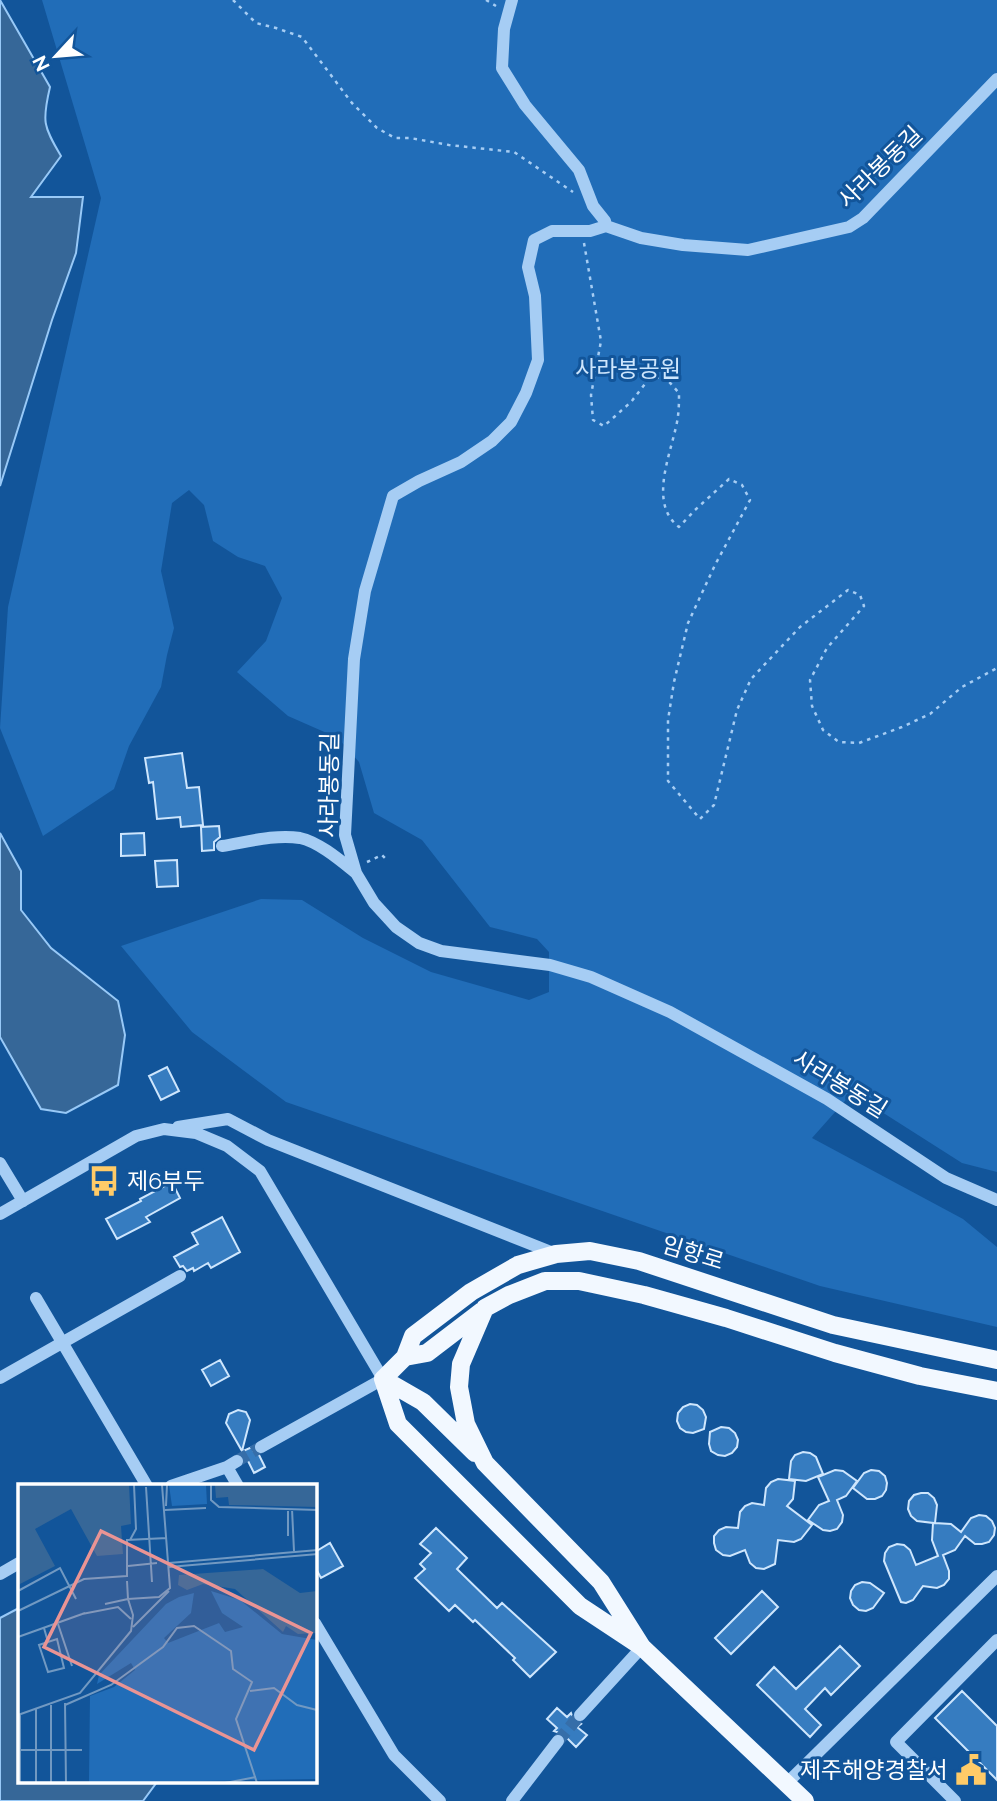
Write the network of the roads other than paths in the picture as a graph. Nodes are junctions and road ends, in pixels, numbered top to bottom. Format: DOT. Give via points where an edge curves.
graph roads {
  1 [pos="512,0"];
  2 [pos="997,79"];
  3 [pos="606,226"];
  4 [pos="222,846"];
  5 [pos="355,870"];
  6 [pos="164,1129"];
  7 [pos="0,1163"];
  8 [pos="997,1200"];
  9 [pos="23,1201"];
  10 [pos="0,1214"];
  11 [pos="556,1254"];
  12 [pos="180,1276"];
  13 [pos="36,1298"];
  14 [pos="485,1308"];
  15 [pos="62,1343"];
  16 [pos="405,1357"];
  17 [pos="997,1360"];
  18 [pos="0,1378"];
  19 [pos="383,1379"];
  20 [pos="997,1391"];
  21 [pos="261,1447"];
  22 [pos="485,1463"];
  23 [pos="146,1484"];
  24 [pos="177,1484"];
  25 [pos="237,1484"];
  26 [pos="18,1564"];
  27 [pos="0,1574"];
  28 [pos="997,1576"];
  29 [pos="317,1625"];
  30 [pos="997,1640"];
  31 [pos="642,1647"];
  32 [pos="580,1715"];
  33 [pos="558,1741"];
  34 [pos="787,1783"];
  35 [pos="947,1798"];
  36 [pos="440,1801"];
  37 [pos="512,1801"];
  38 [pos="805,1801"];
  1 -- 3 [label="street" via="504,29 502,68 525,105 579,170"];
  2 -- 3 [label="street, 사라봉동길" via="863,218 849,227 748,250 683,246"];
  3 -- 5 [label="street, 사라봉동길" via="590,231 552,231 534,240 528,267 535,296 538,360 511,422 461,462 393,496 365,591 354,659 345,835"];
  4 -- 5 [label="street" via="302,839"];
  5 -- 8 [label="street, 사라봉동길" via="374,903 419,943 441,951 550,965 591,977 659,1007 827,1099 946,1178"];
  6 -- 9 [label="street" via="136,1136"];
  6 -- 11 [label="street" via="228,1119 268,1140"];
  6 -- 19 [label="street" via="196,1133 227,1146 260,1171"];
  7 -- 9 [label="street"];
  9 -- 10 [label="street"];
  11 -- 16 [label="main road, 임항로" via="518,1265 471,1292 413,1336"];
  11 -- 17 [label="main road, 임항로" via="590,1251 639,1261 833,1325"];
  12 -- 15 [label="street"];
  13 -- 15 [label="street"];
  14 -- 16 [label="main road, 임항로" via="427,1353"];
  14 -- 20 [label="main road, 임항로" via="545,1281 579,1281 726,1318 920,1377"];
  14 -- 22 [label="main road" via="461,1364 459,1387 466,1424"];
  15 -- 18 [label="street"];
  15 -- 23 [label="street"];
  16 -- 19 [label="main road, 임항로"];
  19 -- 21 [label="street"];
  19 -- 22 [label="main road" via="423,1402"];
  19 -- 31 [label="main road" via="398,1424 580,1606"];
  22 -- 31 [label="main road" via="601,1582"];
  24 -- 25 [label="street" via="232,1464"];
  26 -- 27 [label="street"];
  28 -- 34 [label="street"];
  29 -- 36 [label="street" via="394,1755"];
  30 -- 35 [label="street" via="896,1742"];
  31 -- 32 [label="street"];
  31 -- 34 [label="main road"];
  33 -- 37 [label="street"];
  34 -- 38 [label="main road"];
}
